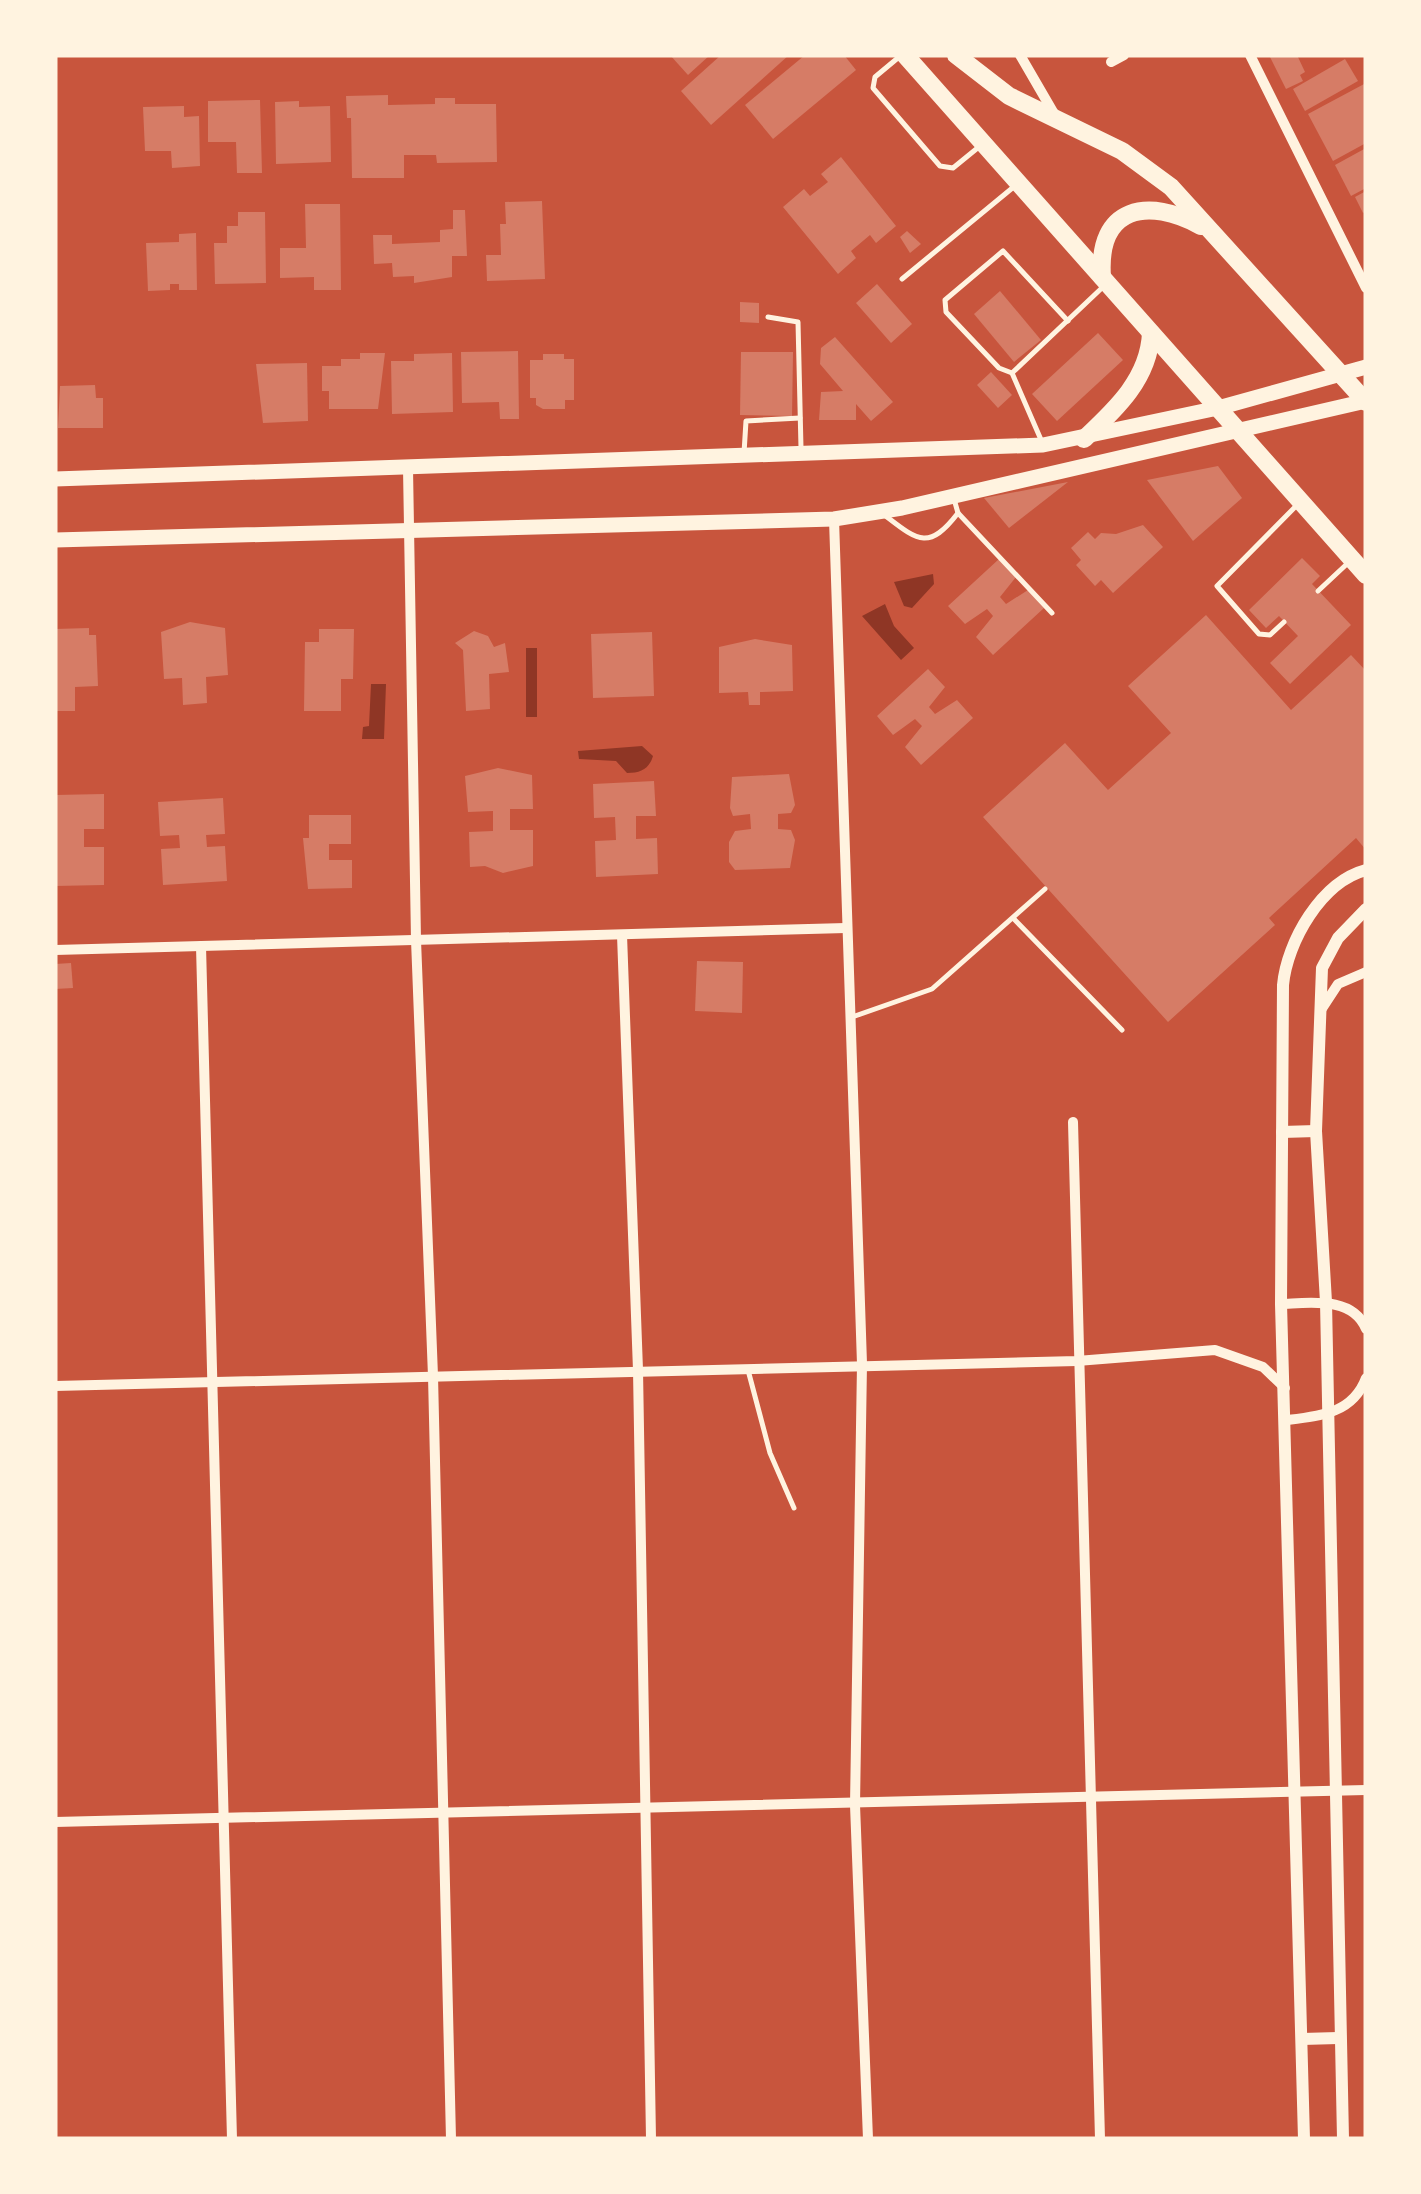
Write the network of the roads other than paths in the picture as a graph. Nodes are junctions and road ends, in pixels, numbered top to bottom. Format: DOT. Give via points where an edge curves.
graph roads {
  1 [pos="903,55"];
  2 [pos="956,55"];
  3 [pos="1020,55"];
  4 [pos="1124,55"];
  5 [pos="1250,55"];
  6 [pos="1111,62"];
  7 [pos="1059,122"];
  8 [pos="983,144"];
  9 [pos="1018,183"];
  10 [pos="1214,234"];
  11 [pos="902,279"];
  12 [pos="1105,280"];
  13 [pos="1366,288"];
  14 [pos="768,317"];
  15 [pos="1068,320"];
  16 [pos="1152,333"];
  17 [pos="1366,367"];
  18 [pos="1012,373"];
  19 [pos="1344,375"];
  20 [pos="1366,401"];
  21 [pos="1218,408"];
  22 [pos="800,418"];
  23 [pos="1239,431"];
  24 [pos="1084,439"];
  25 [pos="1043,445"];
  26 [pos="801,454"];
  27 [pos="744,455"];
  28 [pos="408,468"];
  29 [pos="55,478"];
  30 [pos="953,496"];
  31 [pos="1301,501"];
  32 [pos="879,512"];
  33 [pos="958,513"];
  34 [pos="834,519"];
  35 [pos="412,532"];
  36 [pos="55,540"];
  37 [pos="1352,560"];
  38 [pos="1366,575"];
  39 [pos="1318,590"];
  40 [pos="1052,613"];
  41 [pos="1284,622"];
  42 [pos="1366,870"];
  43 [pos="1046,889"];
  44 [pos="1366,909"];
  45 [pos="1014,918"];
  46 [pos="846,928"];
  47 [pos="622,935"];
  48 [pos="416,940"];
  49 [pos="202,946"];
  50 [pos="55,950"];
  51 [pos="1366,972"];
  52 [pos="1320,1011"];
  53 [pos="849,1018"];
  54 [pos="1122,1030"];
  55 [pos="1074,1122"];
  56 [pos="1316,1131"];
  57 [pos="1282,1132"];
  58 [pos="1326,1302"];
  59 [pos="1281,1304"];
  60 [pos="1366,1330"];
  61 [pos="1076,1360"];
  62 [pos="862,1364"];
  63 [pos="748,1367"];
  64 [pos="638,1370"];
  65 [pos="433,1376"];
  66 [pos="1366,1378"];
  67 [pos="212,1380"];
  68 [pos="55,1386"];
  69 [pos="1285,1388"];
  70 [pos="1362,1396"];
  71 [pos="1328,1416"];
  72 [pos="1287,1420"];
  73 [pos="794,1508"];
  74 [pos="1366,1790"];
  75 [pos="1333,1791"];
  76 [pos="1294,1792"];
  77 [pos="1092,1799"];
  78 [pos="855,1805"];
  79 [pos="645,1808"];
  80 [pos="442,1815"];
  81 [pos="222,1819"];
  82 [pos="55,1822"];
  83 [pos="1338,2038"];
  84 [pos="1302,2039"];
  85 [pos="232,2139"];
  86 [pos="452,2139"];
  87 [pos="651,2139"];
  88 [pos="868,2139"];
  89 [pos="1100,2139"];
  90 [pos="1304,2139"];
  91 [pos="1343,2139"];
  1 -- 8 [label="main road"];
  1 -- 8 [label="lane" via="876,77 873,88 940,166 954,168"];
  2 -- 7 [label="main road" via="993,86"];
  3 -- 7 [label="street"];
  4 -- 6 [label="street"];
  5 -- 13 [label="street"];
  7 -- 10 [label="main road" via="1141,163"];
  8 -- 9 [label="main road"];
  9 -- 11 [label="lane"];
  9 -- 12 [label="main road"];
  10 -- 12 [label="main road" via="1166,210 1132,212 1107,236"];
  10 -- 19 [label="main road"];
  12 -- 15 [label="lane"];
  12 -- 16 [label="main road"];
  14 -- 22 [label="lane" via="798,322"];
  15 -- 18 [label="lane"];
  15 -- 18 [label="lane" via="1003,251 945,300 946,312 999,368"];
  16 -- 21 [label="main road"];
  16 -- 24 [label="main road" via="1134,384"];
  17 -- 19 [label="main road"];
  18 -- 25 [label="lane"];
  19 -- 20 [label="main road"];
  19 -- 21 [label="main road"];
  20 -- 23 [label="main road"];
  21 -- 23 [label="main road"];
  21 -- 24 [label="main road"];
  22 -- 26 [label="lane"];
  22 -- 27 [label="lane" via="746,421"];
  23 -- 30 [label="main road"];
  23 -- 31 [label="main road"];
  24 -- 25 [label="main road"];
  25 -- 26 [label="main road"];
  26 -- 27 [label="main road"];
  27 -- 28 [label="main road"];
  28 -- 29 [label="main road"];
  28 -- 35 [label="street"];
  30 -- 32 [label="main road"];
  30 -- 33 [label="lane"];
  31 -- 37 [label="main road"];
  31 -- 41 [label="lane" via="1217,586 1259,634 1270,635"];
  32 -- 33 [label="lane" via="924,540 944,532"];
  32 -- 34 [label="main road"];
  33 -- 40 [label="lane"];
  34 -- 35 [label="main road"];
  34 -- 46 [label="street"];
  35 -- 36 [label="main road"];
  35 -- 48 [label="street"];
  37 -- 38 [label="main road"];
  37 -- 39 [label="lane"];
  42 -- 57 [label="street" via="1322,902 1285,961"];
  43 -- 45 [label="lane"];
  44 -- 52 [label="street" via="1338,938 1322,968"];
  45 -- 53 [label="lane" via="932,989"];
  45 -- 54 [label="lane"];
  46 -- 47 [label="street"];
  46 -- 53 [label="street"];
  47 -- 48 [label="street"];
  47 -- 64 [label="street"];
  48 -- 49 [label="street"];
  48 -- 65 [label="street"];
  49 -- 50 [label="street"];
  49 -- 67 [label="street"];
  51 -- 52 [label="street" via="1338,984"];
  52 -- 56 [label="street"];
  53 -- 62 [label="street"];
  55 -- 61 [label="street"];
  56 -- 57 [label="street"];
  56 -- 58 [label="street"];
  57 -- 59 [label="street"];
  58 -- 59 [label="street"];
  58 -- 60 [label="street" via="1351,1311"];
  58 -- 71 [label="street"];
  59 -- 69 [label="street"];
  61 -- 62 [label="street"];
  61 -- 69 [label="street" via="1215,1350 1263,1367"];
  61 -- 77 [label="street"];
  62 -- 63 [label="street"];
  62 -- 78 [label="street"];
  63 -- 64 [label="street"];
  63 -- 73 [label="lane" via="770,1453"];
  64 -- 65 [label="street"];
  64 -- 79 [label="street"];
  65 -- 67 [label="street"];
  65 -- 80 [label="street"];
  66 -- 70 [label="street"];
  67 -- 68 [label="street"];
  67 -- 81 [label="street"];
  69 -- 72 [label="street"];
  70 -- 71 [label="street"];
  71 -- 72 [label="street"];
  71 -- 75 [label="street"];
  72 -- 76 [label="street"];
  74 -- 75 [label="street"];
  75 -- 76 [label="street"];
  75 -- 83 [label="street"];
  76 -- 77 [label="street"];
  76 -- 84 [label="street"];
  77 -- 78 [label="street"];
  77 -- 89 [label="street"];
  78 -- 79 [label="street"];
  78 -- 88 [label="street"];
  79 -- 80 [label="street"];
  79 -- 87 [label="street"];
  80 -- 81 [label="street"];
  80 -- 86 [label="street"];
  81 -- 82 [label="street"];
  81 -- 85 [label="street"];
  83 -- 84 [label="street"];
  83 -- 91 [label="street"];
  84 -- 90 [label="street"];
}
